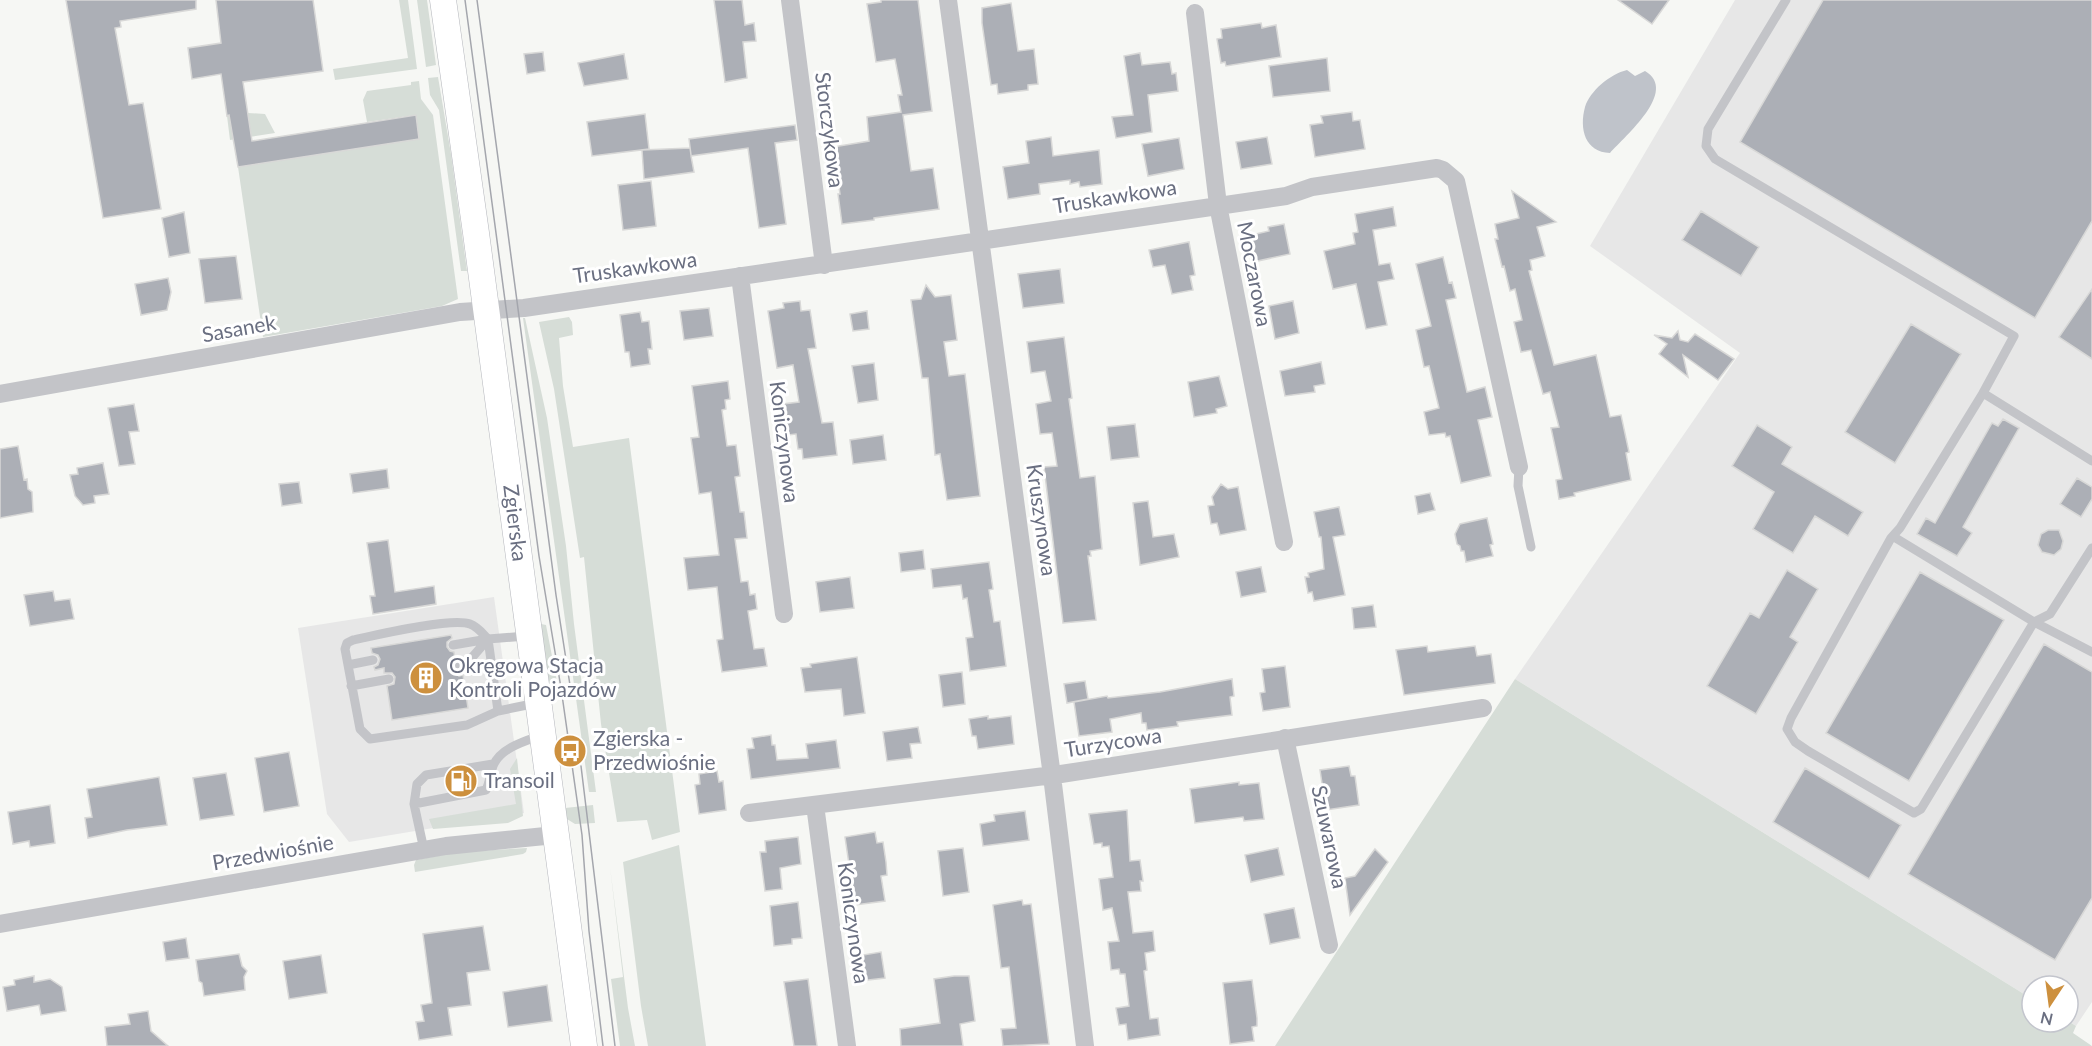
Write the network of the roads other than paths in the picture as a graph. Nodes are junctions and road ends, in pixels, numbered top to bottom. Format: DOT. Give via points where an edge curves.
graph roads {
  1 [pos="443,0"];
  2 [pos="789,0"];
  3 [pos="948,0"];
  4 [pos="1786,0"];
  5 [pos="1195,13"];
  6 [pos="1218,205"];
  7 [pos="981,241"];
  8 [pos="824,265"];
  9 [pos="740,276"];
  10 [pos="486,310"];
  11 [pos="1983,393"];
  12 [pos="0,394"];
  13 [pos="2092,461"];
  14 [pos="1519,467"];
  15 [pos="1894,537"];
  16 [pos="1284,542"];
  17 [pos="1531,548"];
  18 [pos="2092,548"];
  19 [pos="784,614"];
  20 [pos="2034,622"];
  21 [pos="529,636"];
  22 [pos="488,639"];
  23 [pos="453,645"];
  24 [pos="2092,652"];
  25 [pos="373,660"];
  26 [pos="348,665"];
  27 [pos="457,666"];
  28 [pos="389,679"];
  29 [pos="351,686"];
  30 [pos="537,703"];
  31 [pos="1483,708"];
  32 [pos="498,711"];
  33 [pos="542,735"];
  34 [pos="1285,738"];
  35 [pos="493,764"];
  36 [pos="1052,776"];
  37 [pos="414,804"];
  38 [pos="815,805"];
  39 [pos="749,813"];
  40 [pos="555,835"];
  41 [pos="424,850"];
  42 [pos="0,924"];
  43 [pos="1329,945"];
  44 [pos="584,1046"];
  45 [pos="847,1046"];
  46 [pos="1085,1046"];
  1 -- 10 [label="main road, Zgierska"];
  2 -- 8 [label="street, Storczykowa"];
  3 -- 7 [label="street, Kruszynowa"];
  4 -- 11 [label="lane" via="1708,129 1706,146 1715,159 2014,336"];
  5 -- 6 [label="street, Moczarowa"];
  6 -- 7 [label="street, Truskawkowa"];
  6 -- 14 [label="street, Truskawkowa" via="1428,168 1451,175 1456,181"];
  6 -- 16 [label="street, Moczarowa"];
  7 -- 8 [label="street, Truskawkowa"];
  7 -- 36 [label="street, Kruszynowa"];
  8 -- 9 [label="street, Truskawkowa"];
  9 -- 10 [label="street, Truskawkowa" via="524,308"];
  9 -- 19 [label="street, Koniczynowa"];
  10 -- 12 [label="street, Sasanek"];
  10 -- 21 [label="main road, Zgierska"];
  11 -- 13 [label="lane"];
  11 -- 15 [label="lane"];
  14 -- 17 [label="lane" via="1518,486"];
  15 -- 20 [label="lane"];
  15 -- 20 [label="lane" via="1791,718 1787,729 1795,742 1808,751 1914,813 1921,809"];
  18 -- 20 [label="lane" via="2050,614"];
  20 -- 24 [label="lane"];
  21 -- 22 [label="lane"];
  21 -- 30 [label="main road, Zgierska"];
  22 -- 23 [label="lane"];
  22 -- 26 [label="lane" via="468,623 364,638 347,643"];
  22 -- 27 [label="lane" via="469,661"];
  22 -- 32 [label="lane"];
  25 -- 26 [label="lane"];
  26 -- 29 [label="lane"];
  28 -- 29 [label="lane"];
  29 -- 32 [label="lane" via="360,729 370,739 474,723"];
  30 -- 32 [label="lane"];
  30 -- 33 [label="main road, Zgierska"];
  31 -- 34 [label="street, Turzycowa"];
  33 -- 35 [label="lane" via="512,748"];
  33 -- 40 [label="main road, Zgierska"];
  34 -- 36 [label="street, Turzycowa"];
  34 -- 43 [label="street, Szuwarowa"];
  35 -- 37 [label="lane" via="486,790"];
  35 -- 37 [label="lane" via="426,776 417,784"];
  36 -- 38 [label="street, Turzycowa"];
  36 -- 46 [label="street, Kruszynowa"];
  37 -- 41 [label="lane"];
  38 -- 39 [label="street, Turzycowa"];
  38 -- 45 [label="street, Koniczynowa"];
  40 -- 41 [label="street, Przedwiośnie"];
  40 -- 44 [label="main road, Zgierska"];
  41 -- 42 [label="street, Przedwiośnie"];
}
